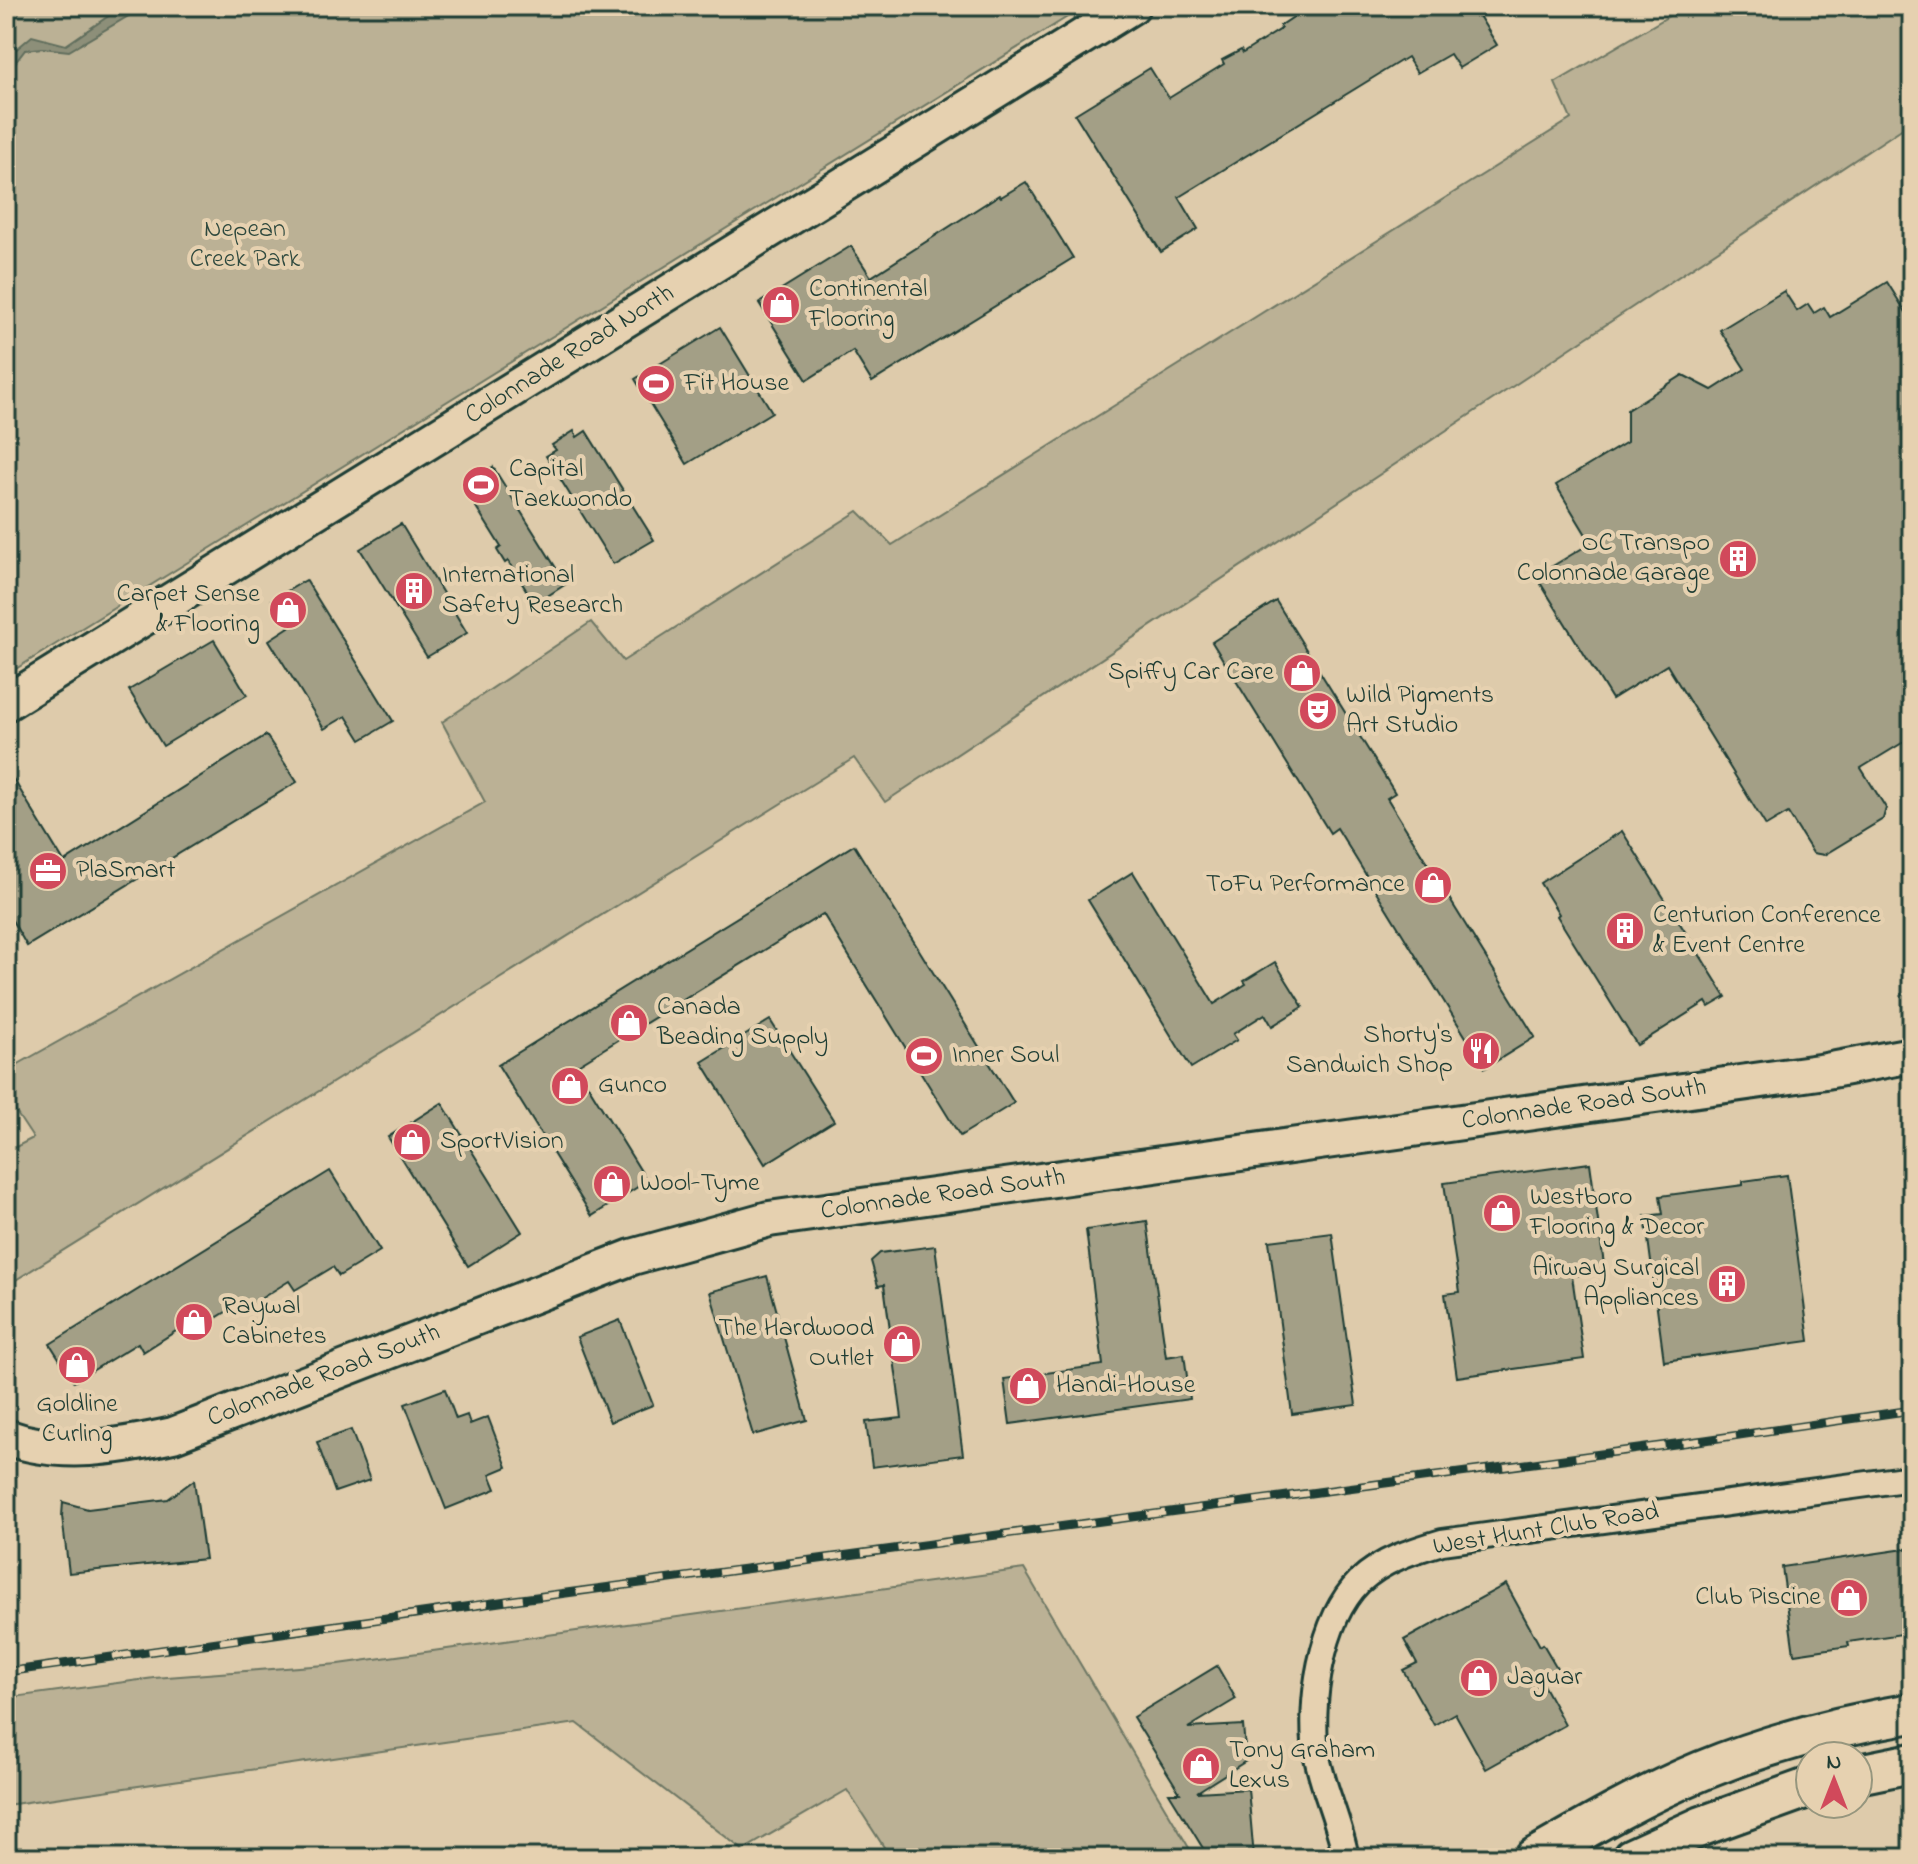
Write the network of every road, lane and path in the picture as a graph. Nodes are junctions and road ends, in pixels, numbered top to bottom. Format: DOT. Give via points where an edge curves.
graph roads {
  1 [pos="1132,6"];
  2 [pos="6,703"];
  3 [pos="1912,1055"];
  4 [pos="6,1437"];
  5 [pos="1912,1478"];
  6 [pos="1912,1713"];
  7 [pos="1912,1763"];
  8 [pos="1874,1771"];
  9 [pos="1794,1793"];
  10 [pos="1344,1847"];
  11 [pos="1360,1858"];
  12 [pos="1534,1858"];
  13 [pos="1632,1858"];
  1 -- 2 [label="street, Colonnade Road North"];
  3 -- 4 [label="street, Colonnade Road South" via="769,1219 632,1257 173,1435 83,1449 29,1445"];
  5 -- 10 [label="street, West Hunt Club Road" via="1442,1542 1381,1565 1339,1608 1317,1689 1317,1754"];
  6 -- 12 [label="main road" via="1859,1722 1732,1759 1638,1800"];
  7 -- 8 [label="main road"];
  9 -- 13 [label="main road"];
  10 -- 11 [label="street, West Hunt Club Road"];
}
